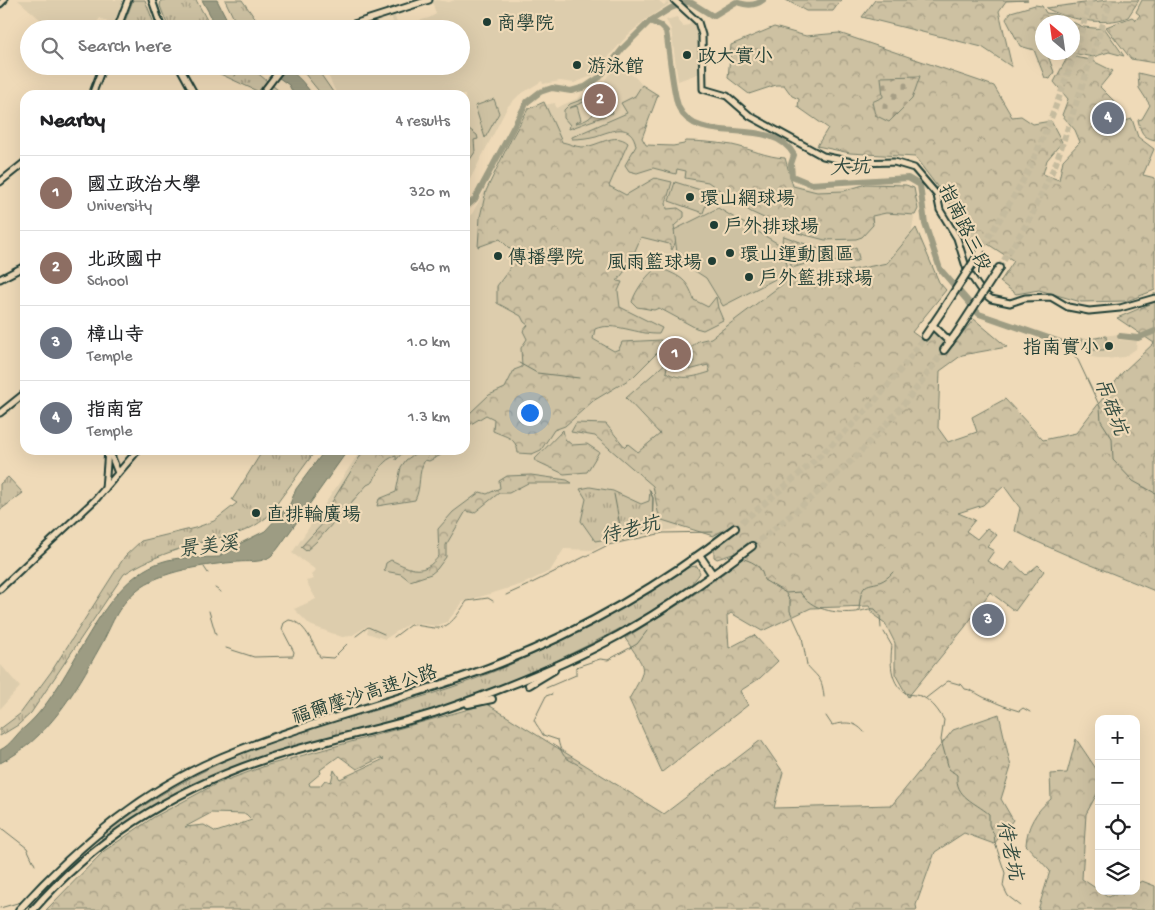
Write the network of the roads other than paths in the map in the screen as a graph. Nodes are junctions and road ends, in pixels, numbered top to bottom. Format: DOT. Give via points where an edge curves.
graph roads {
  1 [pos="4,0"];
  2 [pos="128,0"];
  3 [pos="152,0"];
  4 [pos="428,0"];
  5 [pos="674,0"];
  6 [pos="0,4"];
  7 [pos="120,20"];
  8 [pos="159,20"];
  9 [pos="366,20"];
  10 [pos="100,75"];
  11 [pos="184,75"];
  12 [pos="276,75"];
  13 [pos="94,90"];
  14 [pos="192,90"];
  15 [pos="265,90"];
  16 [pos="20,166"];
  17 [pos="0,182"];
  18 [pos="983,247"];
  19 [pos="20,268"];
  20 [pos="998,268"];
  21 [pos="0,278"];
  22 [pos="1155,298"];
  23 [pos="932,325"];
  24 [pos="924,336"];
  25 [pos="950,342"];
  26 [pos="944,350"];
  27 [pos="20,397"];
  28 [pos="0,413"];
  29 [pos="108,455"];
  30 [pos="110,455"];
  31 [pos="134,455"];
  32 [pos="118,473"];
  33 [pos="105,489"];
  34 [pos="736,528"];
  35 [pos="752,546"];
  36 [pos="700,556"];
  37 [pos="713,575"];
  38 [pos="1,587"];
  39 [pos="583,652"];
  40 [pos="529,685"];
  41 [pos="492,699"];
  42 [pos="433,713"];
  43 [pos="19,910"];
  44 [pos="33,910"];
  1 -- 6 [label="street"];
  2 -- 7 [label="street"];
  3 -- 8 [label="street"];
  4 -- 9 [label="street"];
  5 -- 22 [label="street, 指南路三段" via="698,22 702,35 703,89 727,96 750,116 822,156 857,163 894,162 914,168 937,195 940,210 957,238 967,270 988,297 1010,303 1025,298 1051,297 1068,307 1089,311 1120,308"];
  10 -- 13 [label="street"];
  11 -- 14 [label="street"];
  12 -- 15 [label="street"];
  16 -- 17 [label="street"];
  18 -- 23 [label="highway, bridge"];
  19 -- 21 [label="street"];
  20 -- 25 [label="highway, bridge"];
  23 -- 24 [label="highway"];
  23 -- 25 [label="highway"];
  25 -- 26 [label="highway"];
  27 -- 28 [label="street"];
  29 -- 33 [label="street"];
  30 -- 32 [label="street"];
  31 -- 32 [label="street"];
  32 -- 33 [label="street"];
  33 -- 38 [label="street"];
  34 -- 36 [label="highway, 福爾摩沙高速公路"];
  35 -- 37 [label="highway, 福爾摩沙高速公路"];
  36 -- 37 [label="highway"];
  36 -- 43 [label="highway, 福爾摩沙高速公路" via="617,607 558,638 490,667 220,758 157,792 98,833"];
  37 -- 39 [label="highway, 福爾摩沙高速公路" via="619,635"];
  39 -- 40 [label="highway" via="578,658"];
  39 -- 42 [label="highway, 福爾摩沙高速公路"];
  41 -- 42 [label="highway"];
  42 -- 44 [label="highway, 福爾摩沙高速公路" via="306,747 222,775 168,800 105,842 61,880"];
}
